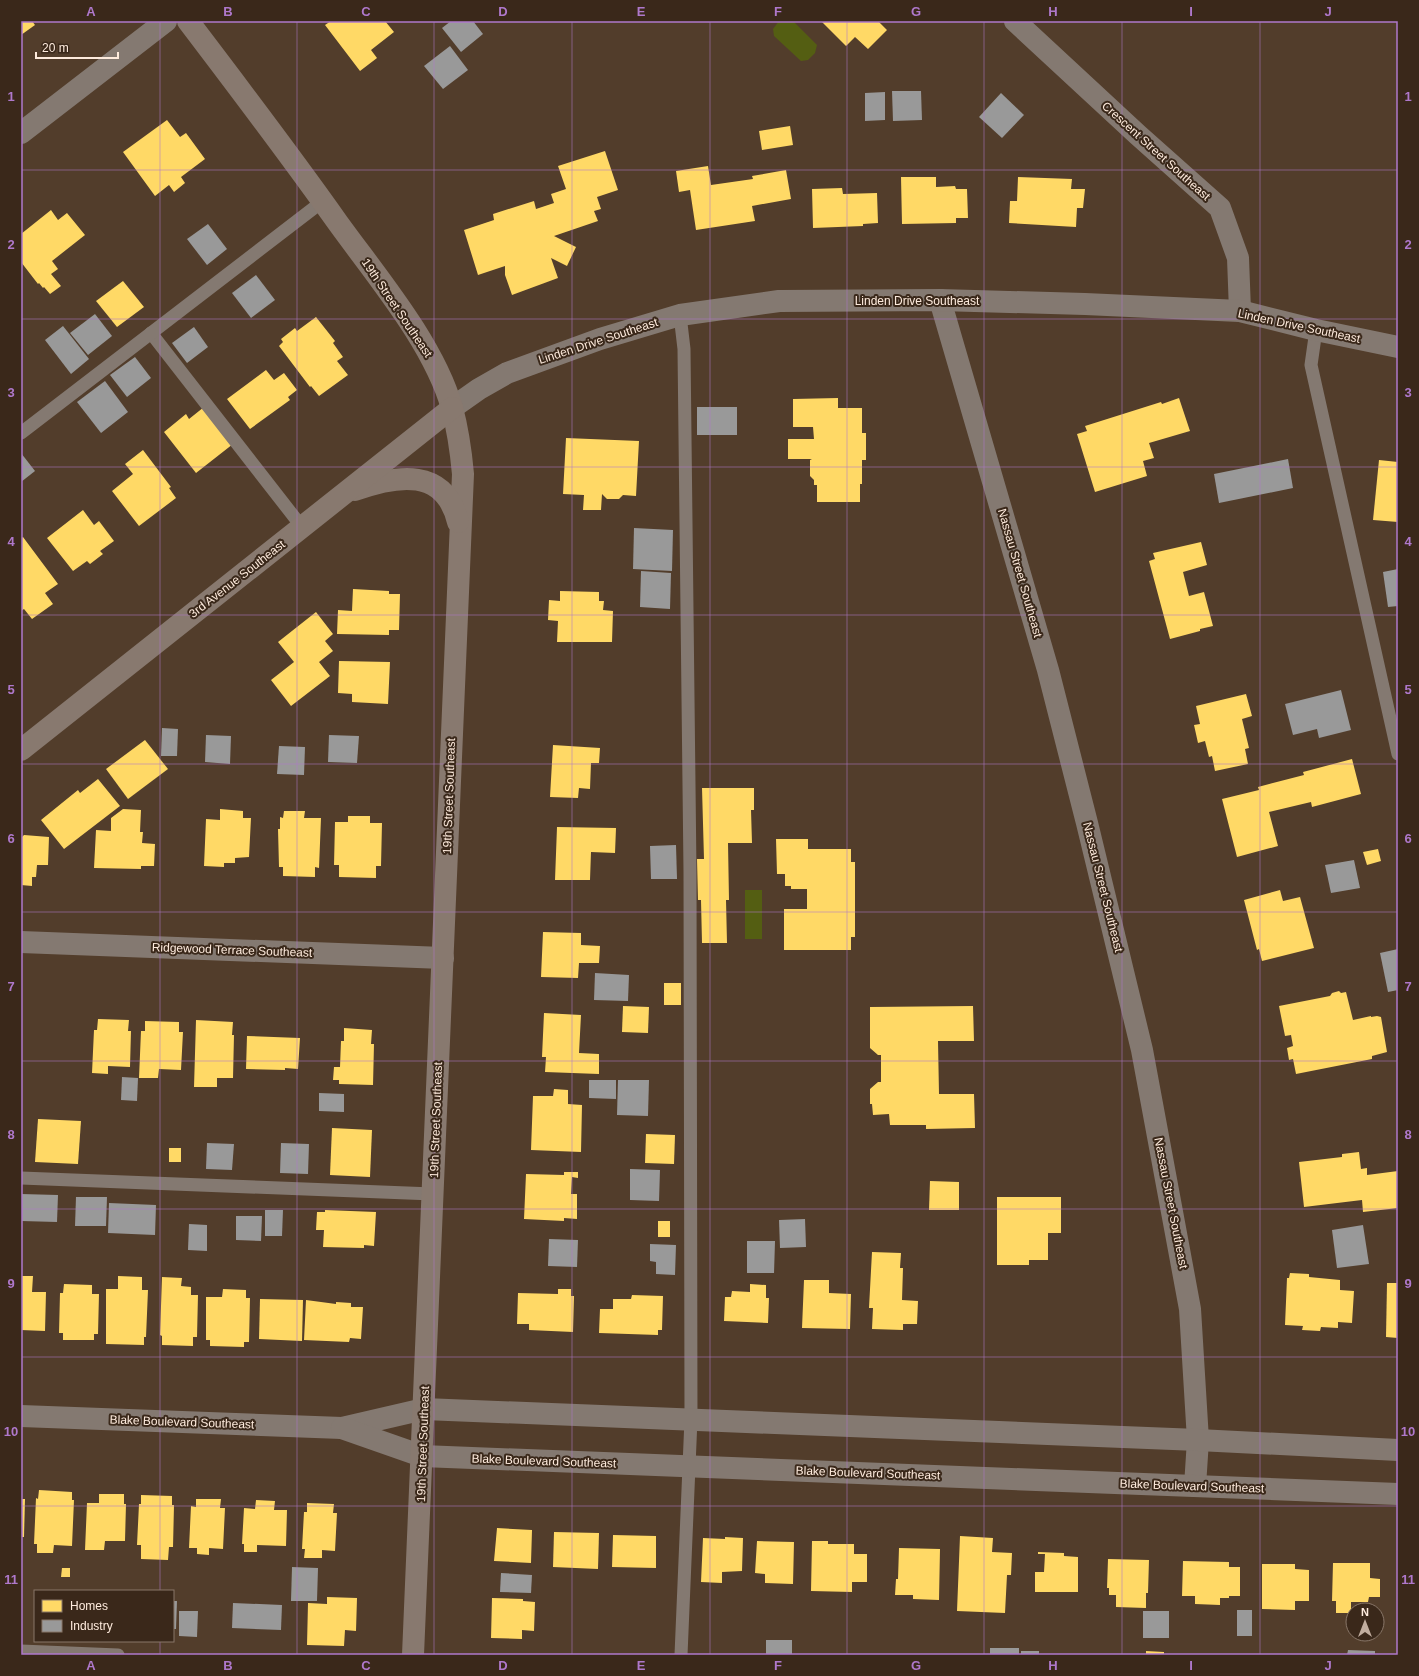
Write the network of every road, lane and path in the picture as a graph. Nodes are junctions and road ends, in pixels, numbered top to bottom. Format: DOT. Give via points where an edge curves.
graph roads {
  1 [pos="166,21"];
  2 [pos="188,21"];
  3 [pos="1015,21"];
  4 [pos="21,133"];
  5 [pos="323,201"];
  6 [pos="940,300"];
  7 [pos="1240,311"];
  8 [pos="680,315"];
  9 [pos="1316,330"];
  10 [pos="151,333"];
  11 [pos="1398,347"];
  12 [pos="452,408"];
  13 [pos="21,433"];
  14 [pos="344,493"];
  15 [pos="302,527"];
  16 [pos="460,531"];
  17 [pos="21,750"];
  18 [pos="1398,754"];
  19 [pos="21,942"];
  20 [pos="443,958"];
  21 [pos="21,1178"];
  22 [pos="433,1194"];
  23 [pos="424,1409"];
  24 [pos="21,1416"];
  25 [pos="691,1419"];
  26 [pos="342,1428"];
  27 [pos="1198,1440"];
  28 [pos="1398,1450"];
  29 [pos="422,1456"];
  30 [pos="689,1466"];
  31 [pos="1195,1486"];
  32 [pos="1398,1494"];
  33 [pos="21,1651"];
  34 [pos="118,1655"];
  35 [pos="413,1655"];
  36 [pos="681,1655"];
  1 -- 4 [label="street"];
  2 -- 5 [label="main road, 19th Street Southeast"];
  3 -- 7 [label="street, Crescent Street Southeast" via="1138,136 1220,208 1238,258"];
  5 -- 10 [label="lane"];
  5 -- 12 [label="main road, 19th Street Southeast" via="412,326 432,359"];
  6 -- 7 [label="street, Linden Drive Southeast"];
  6 -- 8 [label="street, Linden Drive Southeast" via="778,301"];
  6 -- 27 [label="street, Nassau Street Southeast" via="1048,670 1142,1050 1190,1309"];
  7 -- 9 [label="street, Linden Drive Southeast"];
  8 -- 12 [label="street, Linden Drive Southeast" via="600,339 507,373"];
  8 -- 25 [label="lane" via="684,350 690,872"];
  9 -- 11 [label="street, Linden Drive Southeast"];
  9 -- 18 [label="lane" via="1311,365"];
  10 -- 13 [label="lane"];
  10 -- 15 [label="lane"];
  12 -- 14 [label="main road, 3rd Avenue Southeast"];
  12 -- 16 [label="main road, 19th Street Southeast" via="460,445 462,474"];
  14 -- 15 [label="main road, 3rd Avenue Southeast"];
  14 -- 16 [label="main road" via="401,479 427,481 437,486 447,497"];
  15 -- 17 [label="main road, 3rd Avenue Southeast"];
  16 -- 20 [label="main road, 19th Street Southeast"];
  19 -- 20 [label="street, Ridgewood Terrace Southeast"];
  20 -- 22 [label="main road, 19th Street Southeast"];
  21 -- 22 [label="lane"];
  22 -- 23 [label="main road, 19th Street Southeast"];
  23 -- 25 [label="street, Blake Boulevard Southeast"];
  23 -- 26 [label="street, Blake Boulevard Southeast"];
  23 -- 29 [label="main road, 19th Street Southeast"];
  24 -- 26 [label="street, Blake Boulevard Southeast"];
  25 -- 27 [label="street, Blake Boulevard Southeast"];
  25 -- 30 [label="lane"];
  26 -- 29 [label="street, Blake Boulevard Southeast"];
  27 -- 28 [label="street, Blake Boulevard Southeast"];
  27 -- 31 [label="street, Nassau Street Southeast"];
  29 -- 30 [label="street, Blake Boulevard Southeast"];
  29 -- 35 [label="main road, 19th Street Southeast"];
  30 -- 31 [label="street, Blake Boulevard Southeast"];
  30 -- 36 [label="lane"];
  31 -- 32 [label="street, Blake Boulevard Southeast"];
  33 -- 34 [label="lane"];
}
